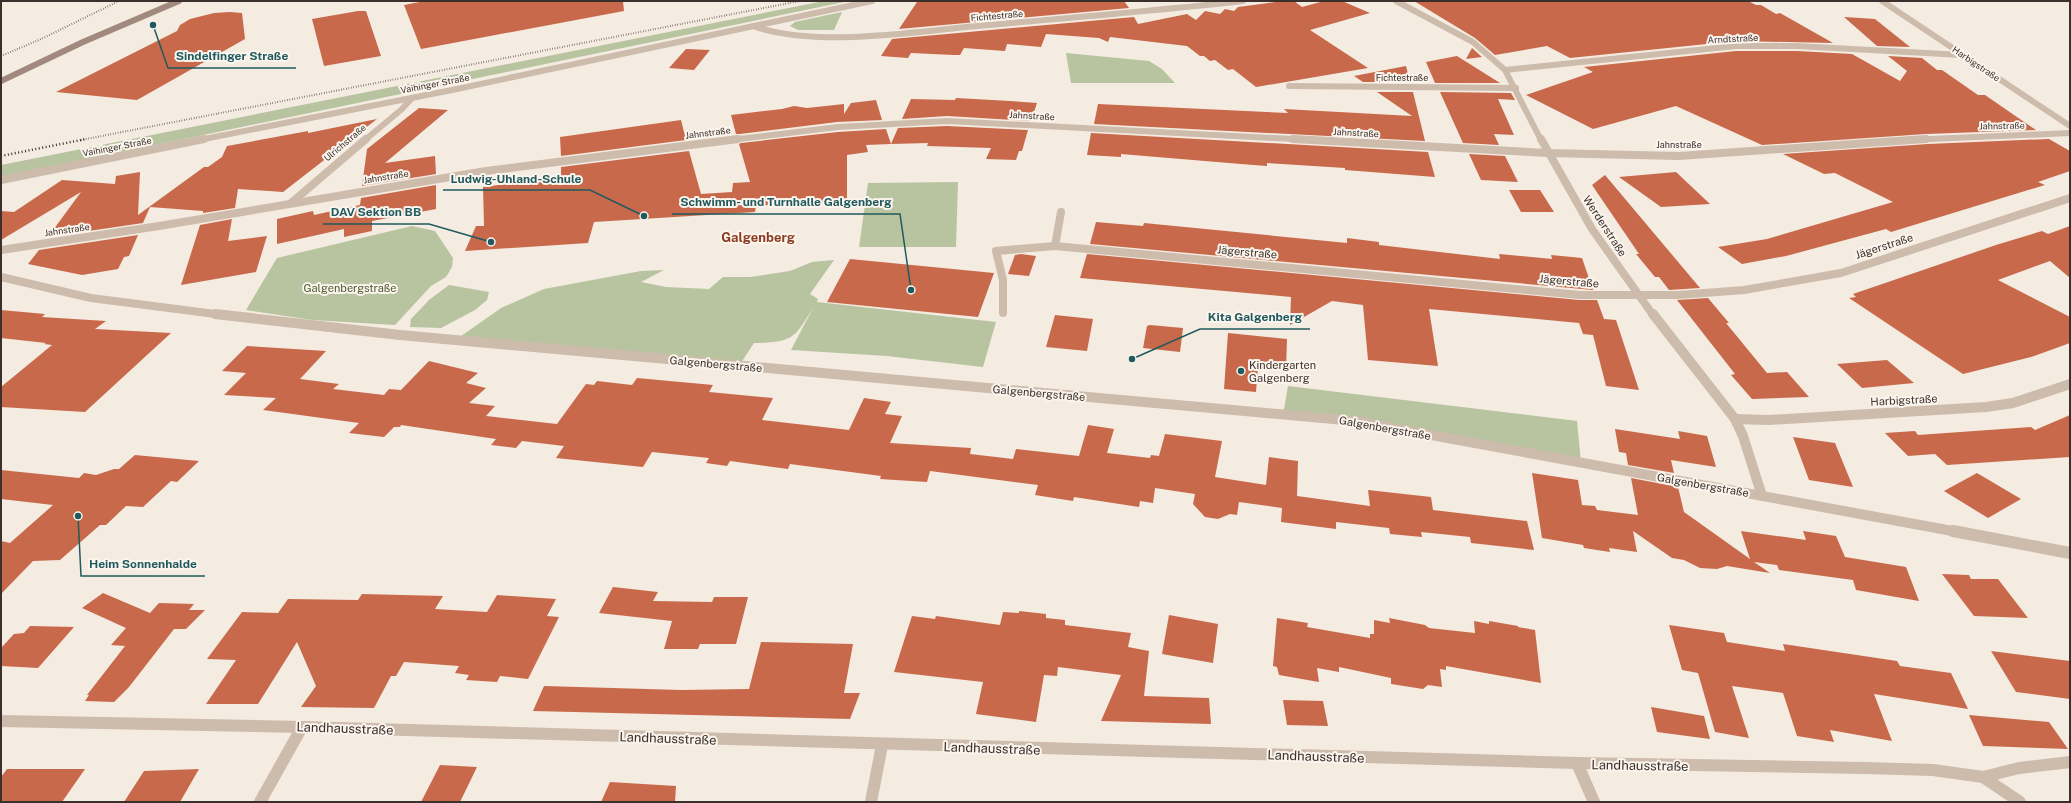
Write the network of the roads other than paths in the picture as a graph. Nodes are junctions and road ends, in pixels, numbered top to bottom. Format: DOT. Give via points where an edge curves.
graph roads {
  1 [pos="179,1"];
  2 [pos="872,1"];
  3 [pos="1243,1"];
  4 [pos="1396,1"];
  5 [pos="1882,1"];
  6 [pos="753,26"];
  7 [pos="1962,55"];
  8 [pos="1505,70"];
  9 [pos="1,81"];
  10 [pos="1289,86"];
  11 [pos="1516,88"];
  12 [pos="412,98"];
  13 [pos="2070,126"];
  14 [pos="2070,133"];
  15 [pos="1547,153"];
  16 [pos="1,180"];
  17 [pos="2070,198"];
  18 [pos="290,203"];
  19 [pos="1060,212"];
  20 [pos="1055,246"];
  21 [pos="1,250"];
  22 [pos="1,277"];
  23 [pos="1640,298"];
  24 [pos="1003,313"];
  25 [pos="2070,384"];
  26 [pos="1735,419"];
  27 [pos="1762,496"];
  28 [pos="2070,553"];
  29 [pos="1,721"];
  30 [pos="302,727"];
  31 [pos="882,745"];
  32 [pos="2070,762"];
  33 [pos="1577,763"];
  34 [pos="1983,777"];
  35 [pos="260,802"];
  36 [pos="872,802"];
  37 [pos="1594,802"];
  38 [pos="2020,802"];
  1 -- 9 [label="main road"];
  2 -- 6 [label="street, Vaihinger Straße"];
  3 -- 6 [label="street, Fichtestraße" via="1054,20 865,34 782,34 759,30"];
  4 -- 8 [label="street, Werderstraße" via="1473,42"];
  5 -- 7 [label="street, Harbigstraße"];
  6 -- 12 [label="street, Vaihinger Straße"];
  7 -- 8 [label="street, Arndtstraße" via="1797,46 1736,46"];
  7 -- 13 [label="street, Harbigstraße"];
  8 -- 11 [label="street, Werderstraße"];
  10 -- 11 [label="street, Fichtestraße"];
  11 -- 15 [label="street, Werderstraße"];
  12 -- 16 [label="street, Vaihinger Straße"];
  12 -- 18 [label="street, Ulrichstraße"];
  14 -- 15 [label="street, Jahnstraße" via="1914,140 1702,155"];
  15 -- 18 [label="street, Jahnstraße" via="948,121 838,126 486,171"];
  15 -- 23 [label="street, Werderstraße" via="1592,229"];
  17 -- 23 [label="street, Jägerstraße" via="1834,274 1740,290"];
  18 -- 21 [label="street, Jahnstraße"];
  19 -- 20 [label="street"];
  20 -- 23 [label="street, Jägerstraße"];
  20 -- 24 [label="street, Jägerstraße" via="996,251 1003,280"];
  22 -- 27 [label="street, Galgenbergstraße" via="136,306 400,335 1355,421"];
  23 -- 26 [label="street, Werderstraße"];
  25 -- 26 [label="street, Harbigstraße" via="2013,403 1986,407 1768,420"];
  26 -- 27 [label="street, Werderstraße"];
  27 -- 28 [label="street, Galgenbergstraße"];
  29 -- 30 [label="street, Landhausstraße"];
  30 -- 31 [label="street, Landhausstraße"];
  30 -- 35 [label="street"];
  31 -- 33 [label="street, Landhausstraße"];
  31 -- 36 [label="street"];
  32 -- 34 [label="street, Landhausstraße" via="2019,768"];
  33 -- 34 [label="street, Landhausstraße" via="1926,770"];
  33 -- 37 [label="street"];
  34 -- 38 [label="street, Landhausstraße"];
}
